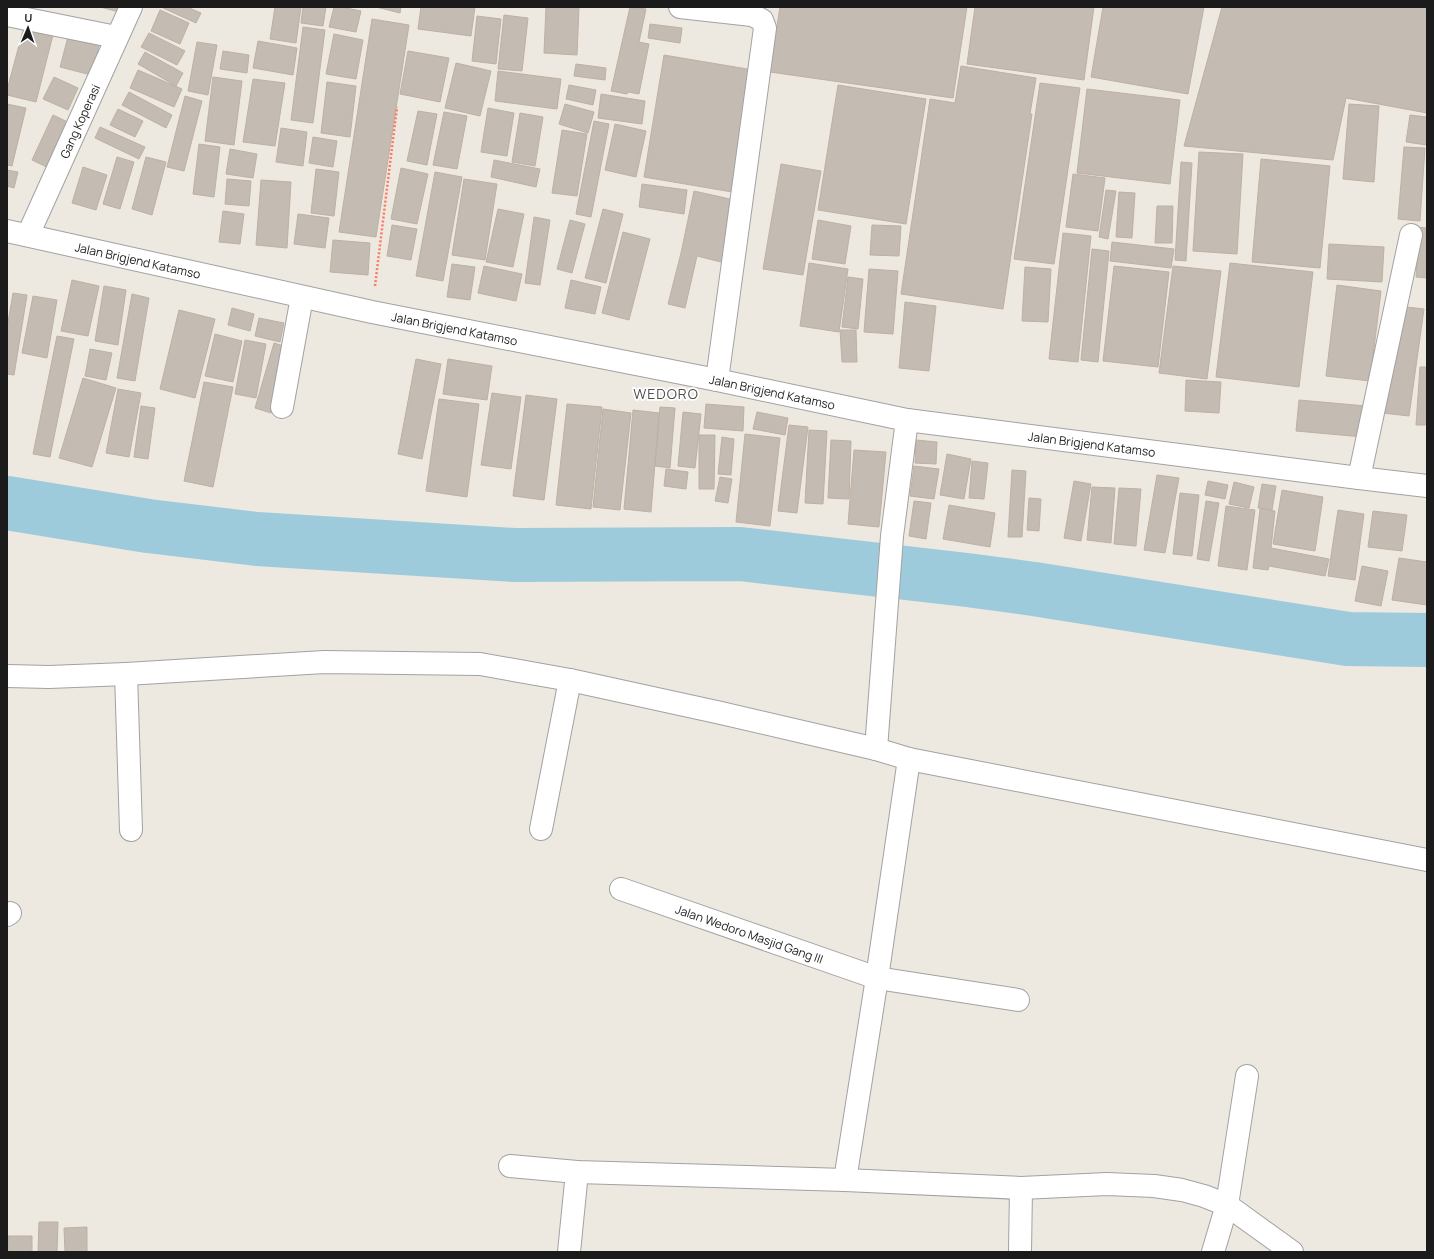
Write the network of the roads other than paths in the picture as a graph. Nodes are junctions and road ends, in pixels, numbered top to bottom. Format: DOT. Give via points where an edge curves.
graph roads {
  1 [pos="131,7"];
  2 [pos="680,7"];
  3 [pos="7,15"];
  4 [pos="116,37"];
  5 [pos="17,233"];
  6 [pos="1411,235"];
  7 [pos="302,297"];
  8 [pos="717,380"];
  9 [pos="282,407"];
  10 [pos="907,420"];
  11 [pos="1360,478"];
  12 [pos="1427,486"];
  13 [pos="126,674"];
  14 [pos="7,676"];
  15 [pos="570,680"];
  16 [pos="876,749"];
  17 [pos="909,759"];
  18 [pos="541,829"];
  19 [pos="131,830"];
  20 [pos="1427,860"];
  21 [pos="621,889"];
  22 [pos="877,978"];
  23 [pos="1018,1000"];
  24 [pos="1247,1076"];
  25 [pos="510,1166"];
  26 [pos="576,1172"];
  27 [pos="845,1180"];
  28 [pos="1021,1188"];
  29 [pos="1226,1205"];
  30 [pos="569,1252"];
  31 [pos="1020,1252"];
  32 [pos="1213,1252"];
  33 [pos="1292,1252"];
  1 -- 4 [label="street, Gang Koperasi"];
  2 -- 8 [label="street" via="752,15 762,20 766,28"];
  3 -- 4 [label="street"];
  4 -- 5 [label="street, Gang Koperasi"];
  5 -- 7 [label="street, Jalan Brigjend Katamso"];
  6 -- 11 [label="street"];
  7 -- 8 [label="street, Jalan Brigjend Katamso"];
  7 -- 9 [label="street"];
  8 -- 10 [label="street, Jalan Brigjend Katamso"];
  10 -- 11 [label="street, Jalan Brigjend Katamso"];
  10 -- 16 [label="street" via="892,536"];
  11 -- 12 [label="street, Jalan Brigjend Katamso"];
  13 -- 14 [label="street"];
  13 -- 15 [label="street" via="324,662 480,664"];
  13 -- 19 [label="street"];
  15 -- 16 [label="street"];
  15 -- 18 [label="street"];
  16 -- 17 [label="street"];
  17 -- 20 [label="street"];
  17 -- 22 [label="street"];
  21 -- 22 [label="street, Jalan Wedoro Masjid Gang III"];
  22 -- 23 [label="street, Jalan Wedoro Masjid Gang III"];
  22 -- 27 [label="street"];
  24 -- 29 [label="street"];
  25 -- 26 [label="street"];
  26 -- 27 [label="street"];
  26 -- 30 [label="street"];
  27 -- 28 [label="street"];
  28 -- 29 [label="street" via="1107,1184 1154,1186 1182,1190"];
  28 -- 31 [label="street"];
  29 -- 32 [label="street"];
  29 -- 33 [label="street"];
}
